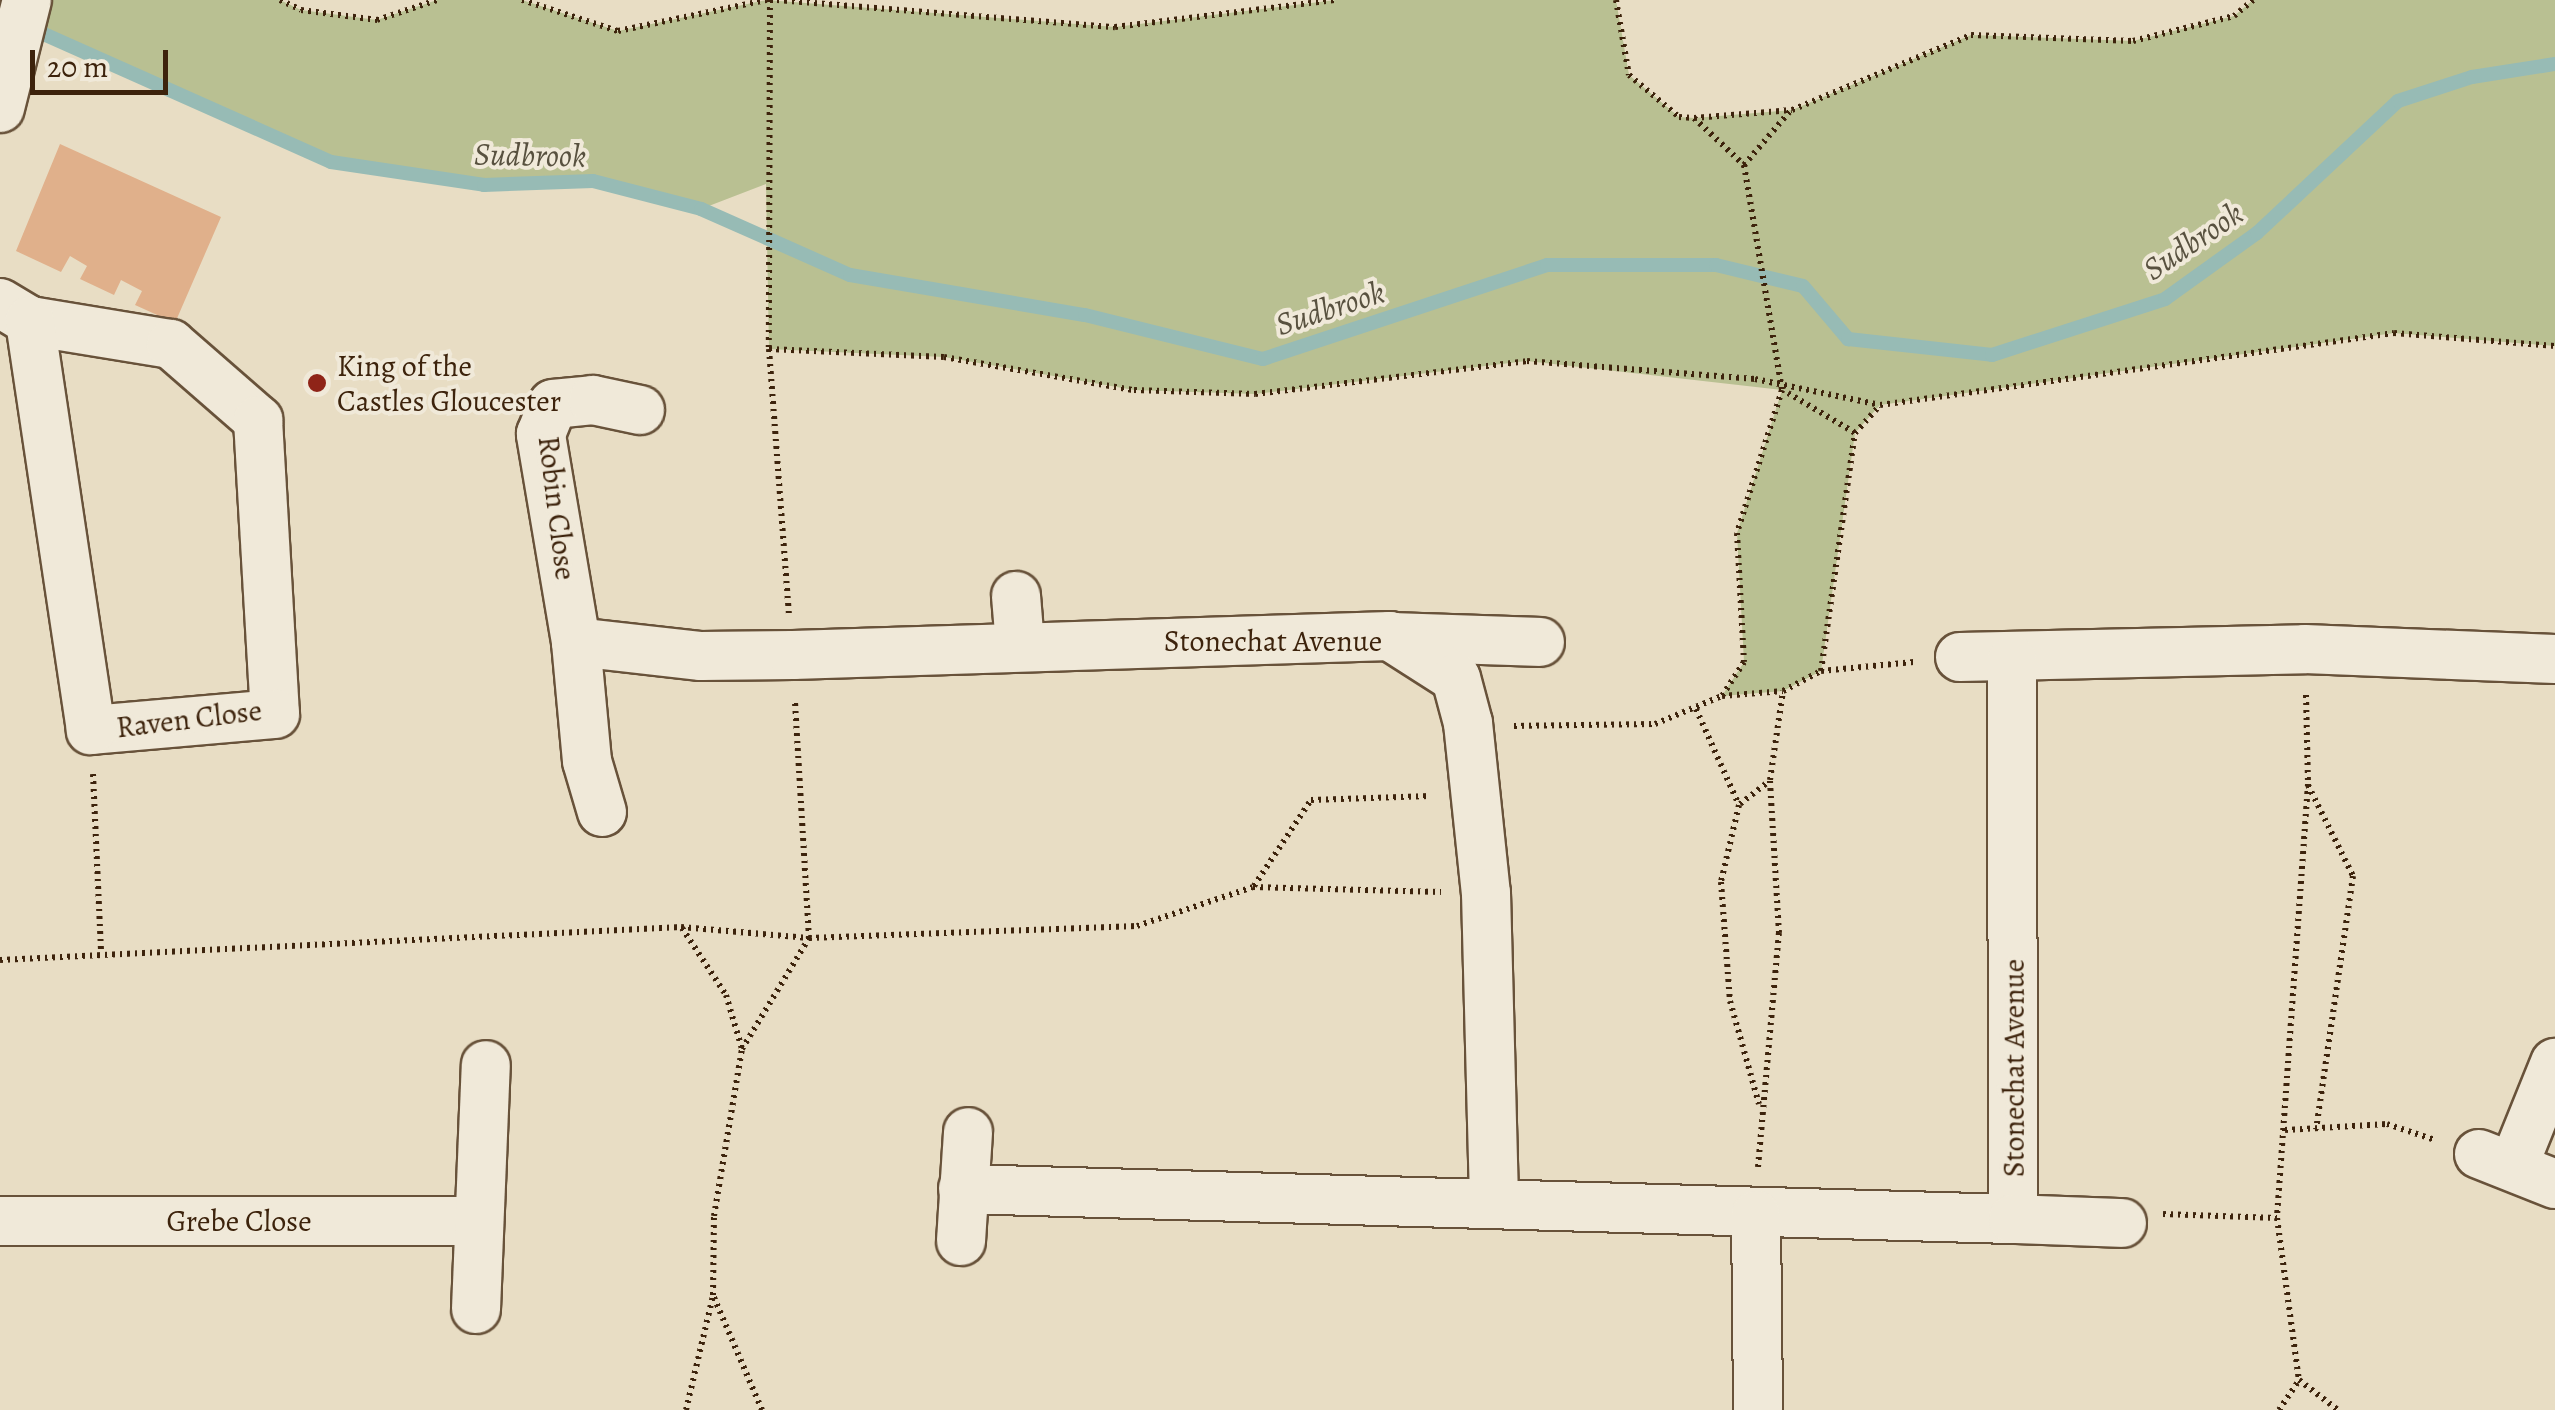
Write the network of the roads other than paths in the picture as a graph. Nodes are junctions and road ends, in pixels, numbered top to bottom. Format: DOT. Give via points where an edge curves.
graph roads {
  1 [pos="27,0"];
  2 [pos="0,108"];
  3 [pos="15,312"];
  4 [pos="640,410"];
  5 [pos="1016,596"];
  6 [pos="1390,636"];
  7 [pos="576,642"];
  8 [pos="1540,642"];
  9 [pos="1020,645"];
  10 [pos="1960,657"];
  11 [pos="2012,660"];
  12 [pos="2555,660"];
  13 [pos="602,812"];
  14 [pos="2555,1062"];
  15 [pos="486,1065"];
  16 [pos="968,1132"];
  17 [pos="2516,1167"];
  18 [pos="963,1189"];
  19 [pos="1494,1202"];
  20 [pos="1756,1215"];
  21 [pos="2013,1219"];
  22 [pos="0,1221"];
  23 [pos="478,1221"];
  24 [pos="2122,1222"];
  25 [pos="961,1241"];
  26 [pos="476,1309"];
  27 [pos="1758,1410"];
  1 -- 2 [label="street"];
  3 -- 3 [label="street, Raven Close" via="171,344 258,420 274,714 91,730"];
  4 -- 7 [label="street, Robin Close" via="592,383 553,404 541,434"];
  5 -- 9 [label="street"];
  6 -- 8 [label="street"];
  6 -- 9 [label="street, Stonechat Avenue"];
  6 -- 19 [label="street, Stonechat Avenue" via="1456,678 1468,723 1486,893"];
  7 -- 9 [label="street, Stonechat Avenue" via="701,656 793,655 868,670"];
  7 -- 13 [label="street, Robin Close" via="603,764"];
  10 -- 11 [label="street"];
  11 -- 12 [label="street" via="2304,648"];
  11 -- 21 [label="street, Stonechat Avenue"];
  14 -- 17 [label="street"];
  15 -- 23 [label="street"];
  16 -- 18 [label="street"];
  18 -- 19 [label="street, Stonechat Avenue"];
  18 -- 25 [label="street"];
  19 -- 20 [label="street, Stonechat Avenue"];
  20 -- 21 [label="street, Stonechat Avenue"];
  20 -- 27 [label="street"];
  21 -- 24 [label="street"];
  22 -- 23 [label="street, Grebe Close"];
  23 -- 26 [label="street"];
}
